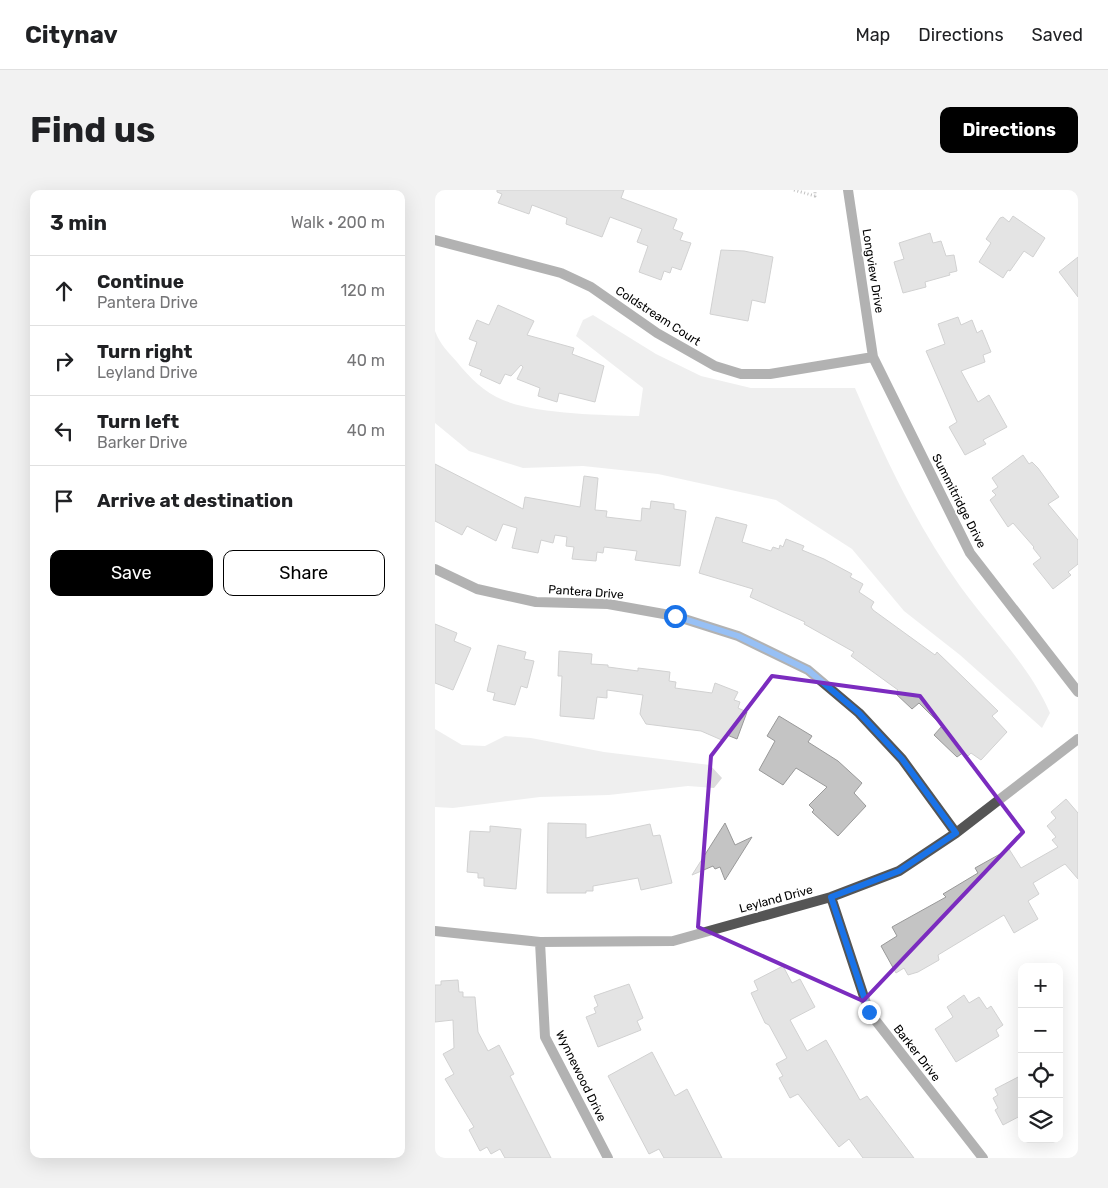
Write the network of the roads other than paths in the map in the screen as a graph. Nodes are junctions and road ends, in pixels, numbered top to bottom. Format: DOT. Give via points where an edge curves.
graph roads {
  1 [pos="848,190"];
  2 [pos="435,240"];
  3 [pos="873,357"];
  4 [pos="435,569"];
  5 [pos="1078,692"];
  6 [pos="1078,739"];
  7 [pos="956,833"];
  8 [pos="831,897"];
  9 [pos="435,931"];
  10 [pos="539,942"];
  11 [pos="608,1158"];
  12 [pos="983,1158"];
  1 -- 3 [label="street, Longview Drive"];
  2 -- 3 [label="street, Coldstream Court" via="561,273 591,287 657,333 715,366 741,374 770,374"];
  3 -- 5 [label="street, Summitridge Drive" via="969,553"];
  4 -- 7 [label="street, Pantera Drive" via="477,589 536,602 608,604 675,616 738,636 808,670 859,713 902,759"];
  6 -- 7 [label="street, Leyland Drive"];
  7 -- 8 [label="street, Leyland Drive" via="899,871"];
  8 -- 10 [label="street, Leyland Drive" via="673,940"];
  8 -- 12 [label="street, Barker Drive" via="869,1012"];
  9 -- 10 [label="street, Leyland Drive"];
  10 -- 11 [label="street, Wynnewood Drive" via="545,1037"];
}
